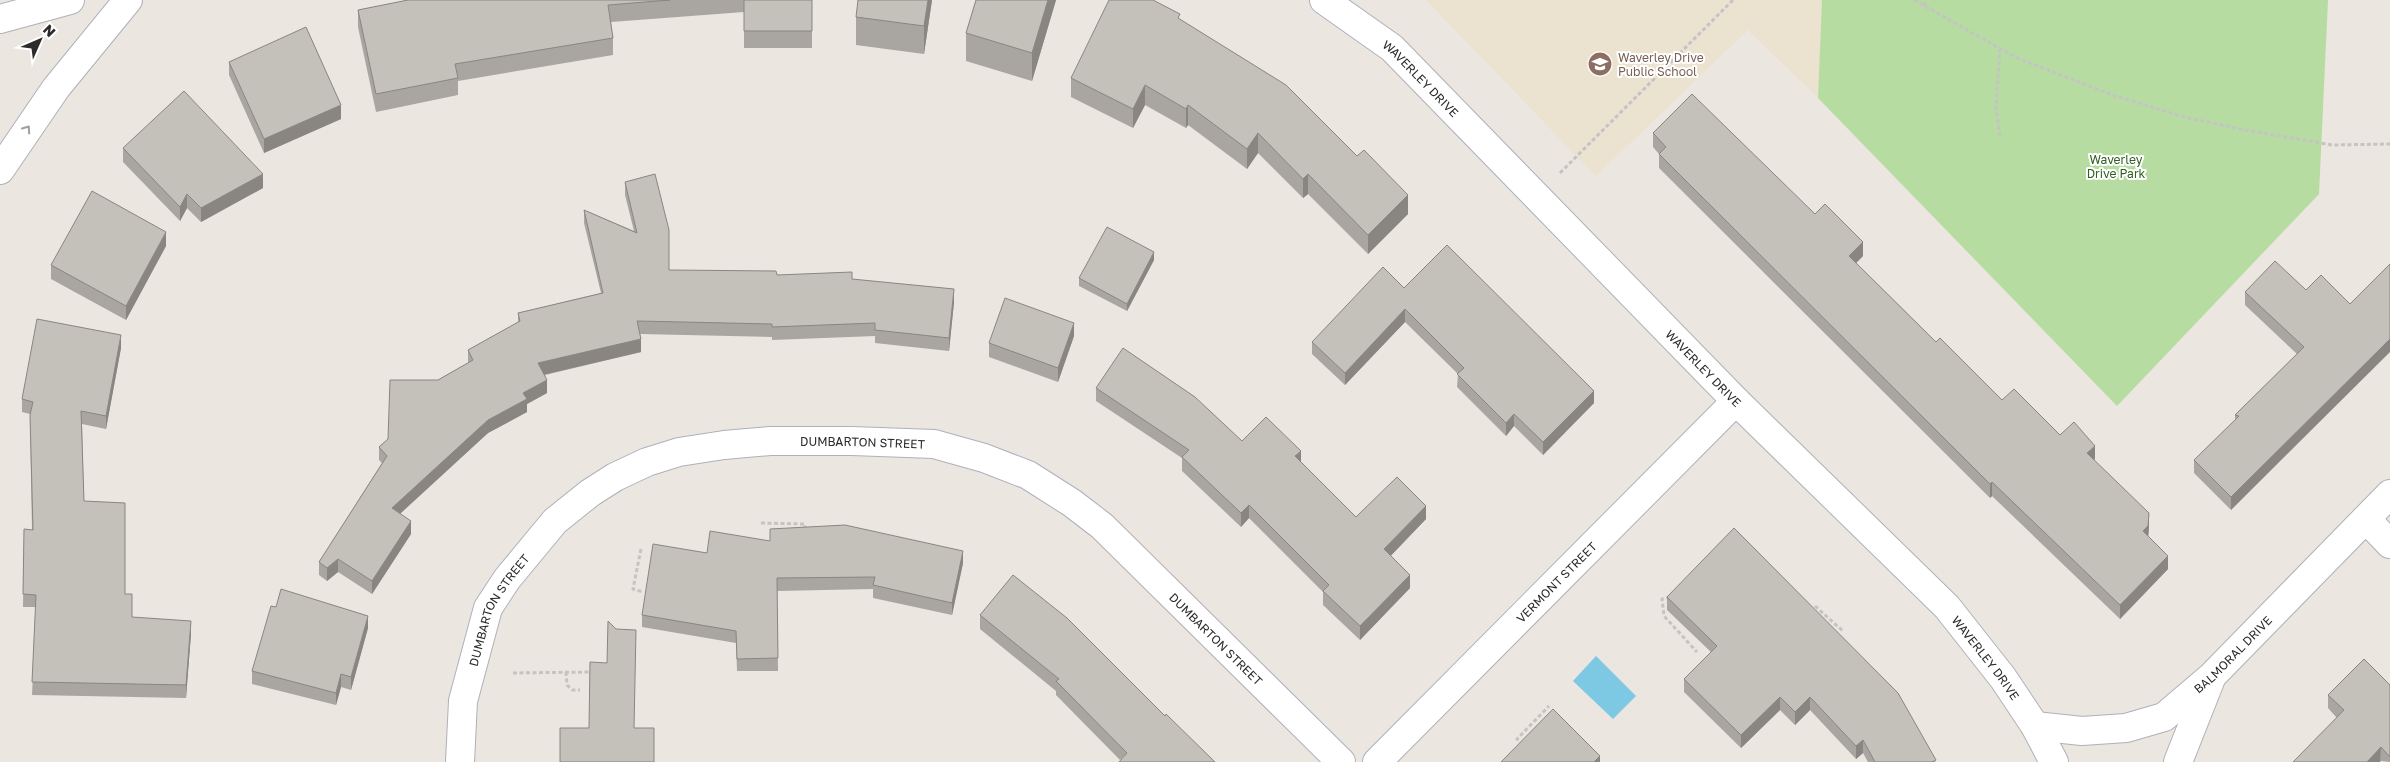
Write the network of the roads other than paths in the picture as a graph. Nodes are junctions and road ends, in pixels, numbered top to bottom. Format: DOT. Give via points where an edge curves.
graph roads {
  1 [pos="70,0"];
  2 [pos="128,0"];
  3 [pos="1324,0"];
  4 [pos="0,19"];
  5 [pos="0,170"];
  6 [pos="1736,402"];
  7 [pos="2390,494"];
  8 [pos="2366,519"];
  9 [pos="2390,544"];
  10 [pos="2211,677"];
  11 [pos="2035,726"];
  12 [pos="460,762"];
  13 [pos="1341,762"];
  14 [pos="1377,762"];
  15 [pos="2054,762"];
  16 [pos="2178,762"];
  1 -- 4 [label="street"];
  5 -- 2 [label="street, one-way" via="56,88"];
  3 -- 6 [label="street, WAVERLEY DRIVE" via="1392,48"];
  6 -- 11 [label="street, WAVERLEY DRIVE" via="1947,607 2003,678"];
  6 -- 14 [label="street, VERMONT STREET"];
  7 -- 8 [label="street, BALMORAL DRIVE"];
  8 -- 9 [label="street"];
  8 -- 10 [label="street, BALMORAL DRIVE"];
  10 -- 11 [label="street, BALMORAL DRIVE" via="2164,717 2126,728 2082,732"];
  10 -- 16 [label="street"];
  11 -- 15 [label="street, WAVERLEY DRIVE"];
  12 -- 13 [label="street, DUMBARTON STREET" via="463,702 488,608 555,521 615,477 679,452 766,442 843,441 934,444 1028,475 1066,499 1102,526"];
}
